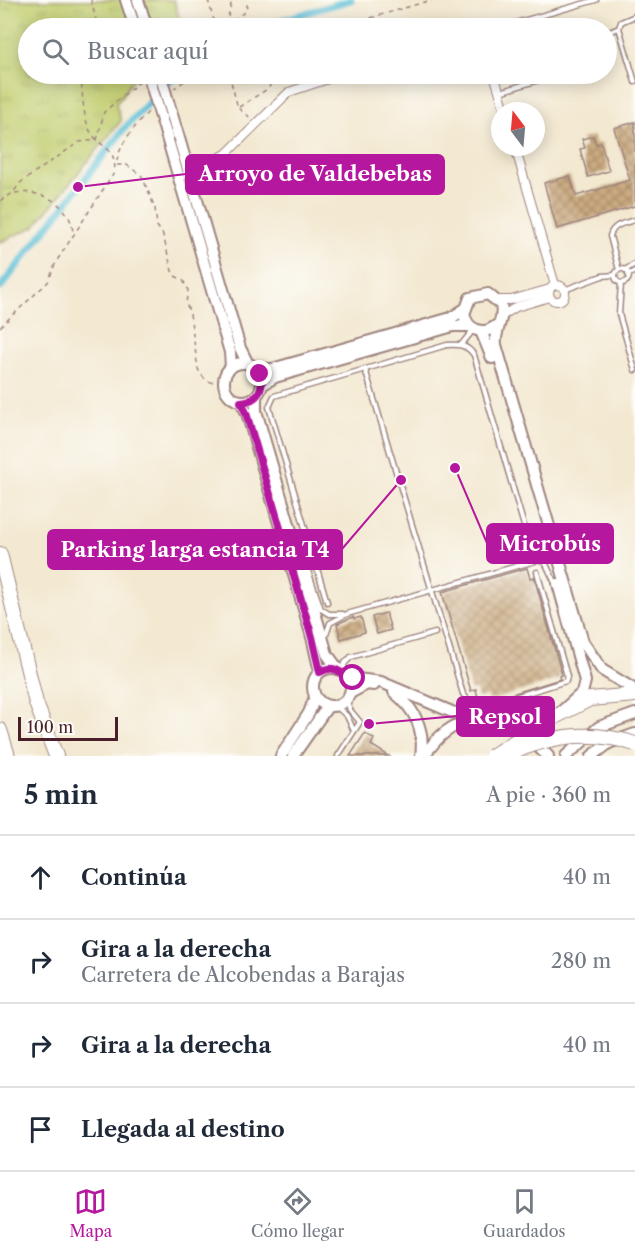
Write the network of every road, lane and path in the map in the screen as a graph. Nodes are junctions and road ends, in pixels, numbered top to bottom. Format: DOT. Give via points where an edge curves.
graph roads {
  1 [pos="91,0"];
  2 [pos="126,0"];
  3 [pos="138,0"];
  4 [pos="208,0"];
  5 [pos="232,0"];
  6 [pos="248,0"];
  7 [pos="432,0"];
  8 [pos="596,0"];
  9 [pos="635,16"];
  10 [pos="96,18"];
  11 [pos="132,18"];
  12 [pos="144,18"];
  13 [pos="213,18"];
  14 [pos="228,18"];
  15 [pos="236,18"];
  16 [pos="370,18"];
  17 [pos="533,18"];
  18 [pos="620,28"];
  19 [pos="617,29"];
  20 [pos="635,82"];
  21 [pos="82,84"];
  22 [pos="136,84"];
  23 [pos="147,84"];
  24 [pos="163,84"];
  25 [pos="232,84"];
  26 [pos="270,84"];
  27 [pos="314,84"];
  28 [pos="497,84"];
  29 [pos="528,84"];
  30 [pos="499,92"];
  31 [pos="502,102"];
  32 [pos="238,108"];
  33 [pos="256,124"];
  34 [pos="97,140"];
  35 [pos="517,156"];
  36 [pos="116,165"];
  37 [pos="189,172"];
  38 [pos="180,183"];
  39 [pos="13,193"];
  40 [pos="0,201"];
  41 [pos="635,220"];
  42 [pos="73,236"];
  43 [pos="635,264"];
  44 [pos="624,272"];
  45 [pos="635,272"];
  46 [pos="615,275"];
  47 [pos="621,283"];
  48 [pos="564,290"];
  49 [pos="552,291"];
  50 [pos="498,300"];
  51 [pos="465,309"];
  52 [pos="500,320"];
  53 [pos="0,327"];
  54 [pos="475,328"];
  55 [pos="461,345"];
  56 [pos="231,367"];
  57 [pos="253,367"];
  58 [pos="365,369"];
  59 [pos="635,370"];
  60 [pos="224,383"];
  61 [pos="262,385"];
  62 [pos="256,396"];
  63 [pos="241,402"];
  64 [pos="529,543"];
  65 [pos="295,545"];
  66 [pos="0,554"];
  67 [pos="537,572"];
  68 [pos="559,588"];
  69 [pos="432,590"];
  70 [pos="327,602"];
  71 [pos="346,614"];
  72 [pos="435,633"];
  73 [pos="327,654"];
  74 [pos="320,672"];
  75 [pos="343,673"];
  76 [pos="635,690"];
  77 [pos="635,695"];
  78 [pos="348,696"];
  79 [pos="315,697"];
  80 [pos="332,706"];
  81 [pos="561,712"];
  82 [pos="635,714"];
  83 [pos="482,720"];
  84 [pos="0,730"];
  85 [pos="354,731"];
  86 [pos="635,734"];
  87 [pos="635,744"];
  88 [pos="8,756"];
  89 [pos="56,756"];
  90 [pos="281,756"];
  91 [pos="293,756"];
  92 [pos="338,756"];
  93 [pos="422,756"];
  94 [pos="492,756"];
  95 [pos="506,756"];
  96 [pos="548,756"];
  97 [pos="566,756"];
  98 [pos="592,756"];
  1 -- 10 [label="path"];
  2 -- 11 [label="street"];
  3 -- 12 [label="street"];
  4 -- 13 [label="path"];
  5 -- 14 [label="path"];
  6 -- 15 [label="path" via="246,11"];
  7 -- 16 [label="path"];
  8 -- 17 [label="lane"];
  9 -- 18 [label="lane" via="621,22"];
  18 -- 19 [label="lane"];
  18 -- 20 [label="lane"];
  21 -- 34 [label="path" via="88,127"];
  22 -- 34 [label="path" via="105,112"];
  23 -- 38 [label="street, bridge"];
  24 -- 37 [label="street, bridge"];
  25 -- 32 [label="path"];
  26 -- 32 [label="path"];
  27 -- 33 [label="street" via="290,92"];
  28 -- 30 [label="street"];
  29 -- 30 [label="lane"];
  30 -- 31 [label="street"];
  32 -- 33 [label="path"];
  33 -- 37 [label="street" via="226,154"];
  34 -- 36 [label="path" via="112,153"];
  34 -- 39 [label="path" via="79,142 20,183"];
  35 -- 49 [label="street"];
  36 -- 42 [label="path"];
  36 -- 60 [label="path" via="127,165 142,176 172,271 188,290 186,303 198,369 210,383"];
  37 -- 38 [label="street"];
  37 -- 57 [label="street" via="240,348"];
  38 -- 56 [label="street" via="230,352"];
  39 -- 40 [label="path"];
  39 -- 42 [label="path" via="24,192 67,210"];
  41 -- 44 [label="lane" via="611,230"];
  42 -- 53 [label="path" via="48,282"];
  43 -- 44 [label="lane"];
  44 -- 45 [label="lane"];
  44 -- 46 [label="lane"];
  44 -- 47 [label="lane" via="628,280"];
  46 -- 47 [label="lane"];
  46 -- 48 [label="lane"];
  47 -- 59 [label="lane" via="619,314"];
  48 -- 49 [label="street"];
  48 -- 49 [label="street" via="562,300 554,301"];
  49 -- 50 [label="street"];
  49 -- 52 [label="street"];
  50 -- 51 [label="street" via="488,294 476,295"];
  50 -- 52 [label="street"];
  51 -- 54 [label="street"];
  51 -- 57 [label="street" via="451,318 272,369"];
  52 -- 54 [label="street"];
  52 -- 76 [label="street" via="496,345 583,642 602,670"];
  54 -- 55 [label="lane"];
  54 -- 61 [label="street" via="453,326 275,377"];
  54 -- 68 [label="street" via="489,346"];
  55 -- 58 [label="lane" via="447,345"];
  55 -- 64 [label="lane" via="474,355"];
  56 -- 57 [label="street"];
  56 -- 60 [label="street"];
  57 -- 61 [label="street"];
  58 -- 69 [label="lane"];
  58 -- 70 [label="lane" via="270,400"];
  60 -- 63 [label="street" via="230,396"];
  61 -- 62 [label="street"];
  62 -- 63 [label="street"];
  62 -- 65 [label="street" via="256,411"];
  63 -- 74 [label="street"];
  65 -- 71 [label="lane" via="321,609"];
  65 -- 73 [label="street"];
  66 -- 89 [label="highway" via="36,703"];
  67 -- 69 [label="lane" via="567,678 560,684 489,705 470,702 463,694"];
  68 -- 69 [label="lane" via="545,562 539,560"];
  68 -- 81 [label="street" via="585,681 582,693"];
  69 -- 71 [label="lane"];
  71 -- 73 [label="lane" via="328,625"];
  72 -- 75 [label="lane" via="351,657"];
  73 -- 75 [label="street"];
  74 -- 75 [label="street" via="332,668"];
  74 -- 79 [label="street" via="312,687"];
  75 -- 78 [label="street"];
  75 -- 83 [label="street" via="381,682 434,706"];
  77 -- 81 [label="highway" via="590,699"];
  78 -- 80 [label="street"];
  78 -- 85 [label="lane" via="350,710 360,722"];
  78 -- 93 [label="street" via="367,684 393,692 408,703 421,729"];
  79 -- 80 [label="street"];
  79 -- 90 [label="street"];
  80 -- 85 [label="lane" via="347,716"];
  80 -- 91 [label="street"];
  81 -- 94 [label="highway, bridge"];
  82 -- 97 [label="street" via="599,727"];
  83 -- 93 [label="street" via="457,725 443,733"];
  83 -- 96 [label="street" via="520,730"];
  84 -- 88 [label="highway"];
  85 -- 92 [label="lane"];
  86 -- 98 [label="street" via="609,743"];
  87 -- 95 [label="highway, bridge" via="605,736 563,736 531,744"];
}
